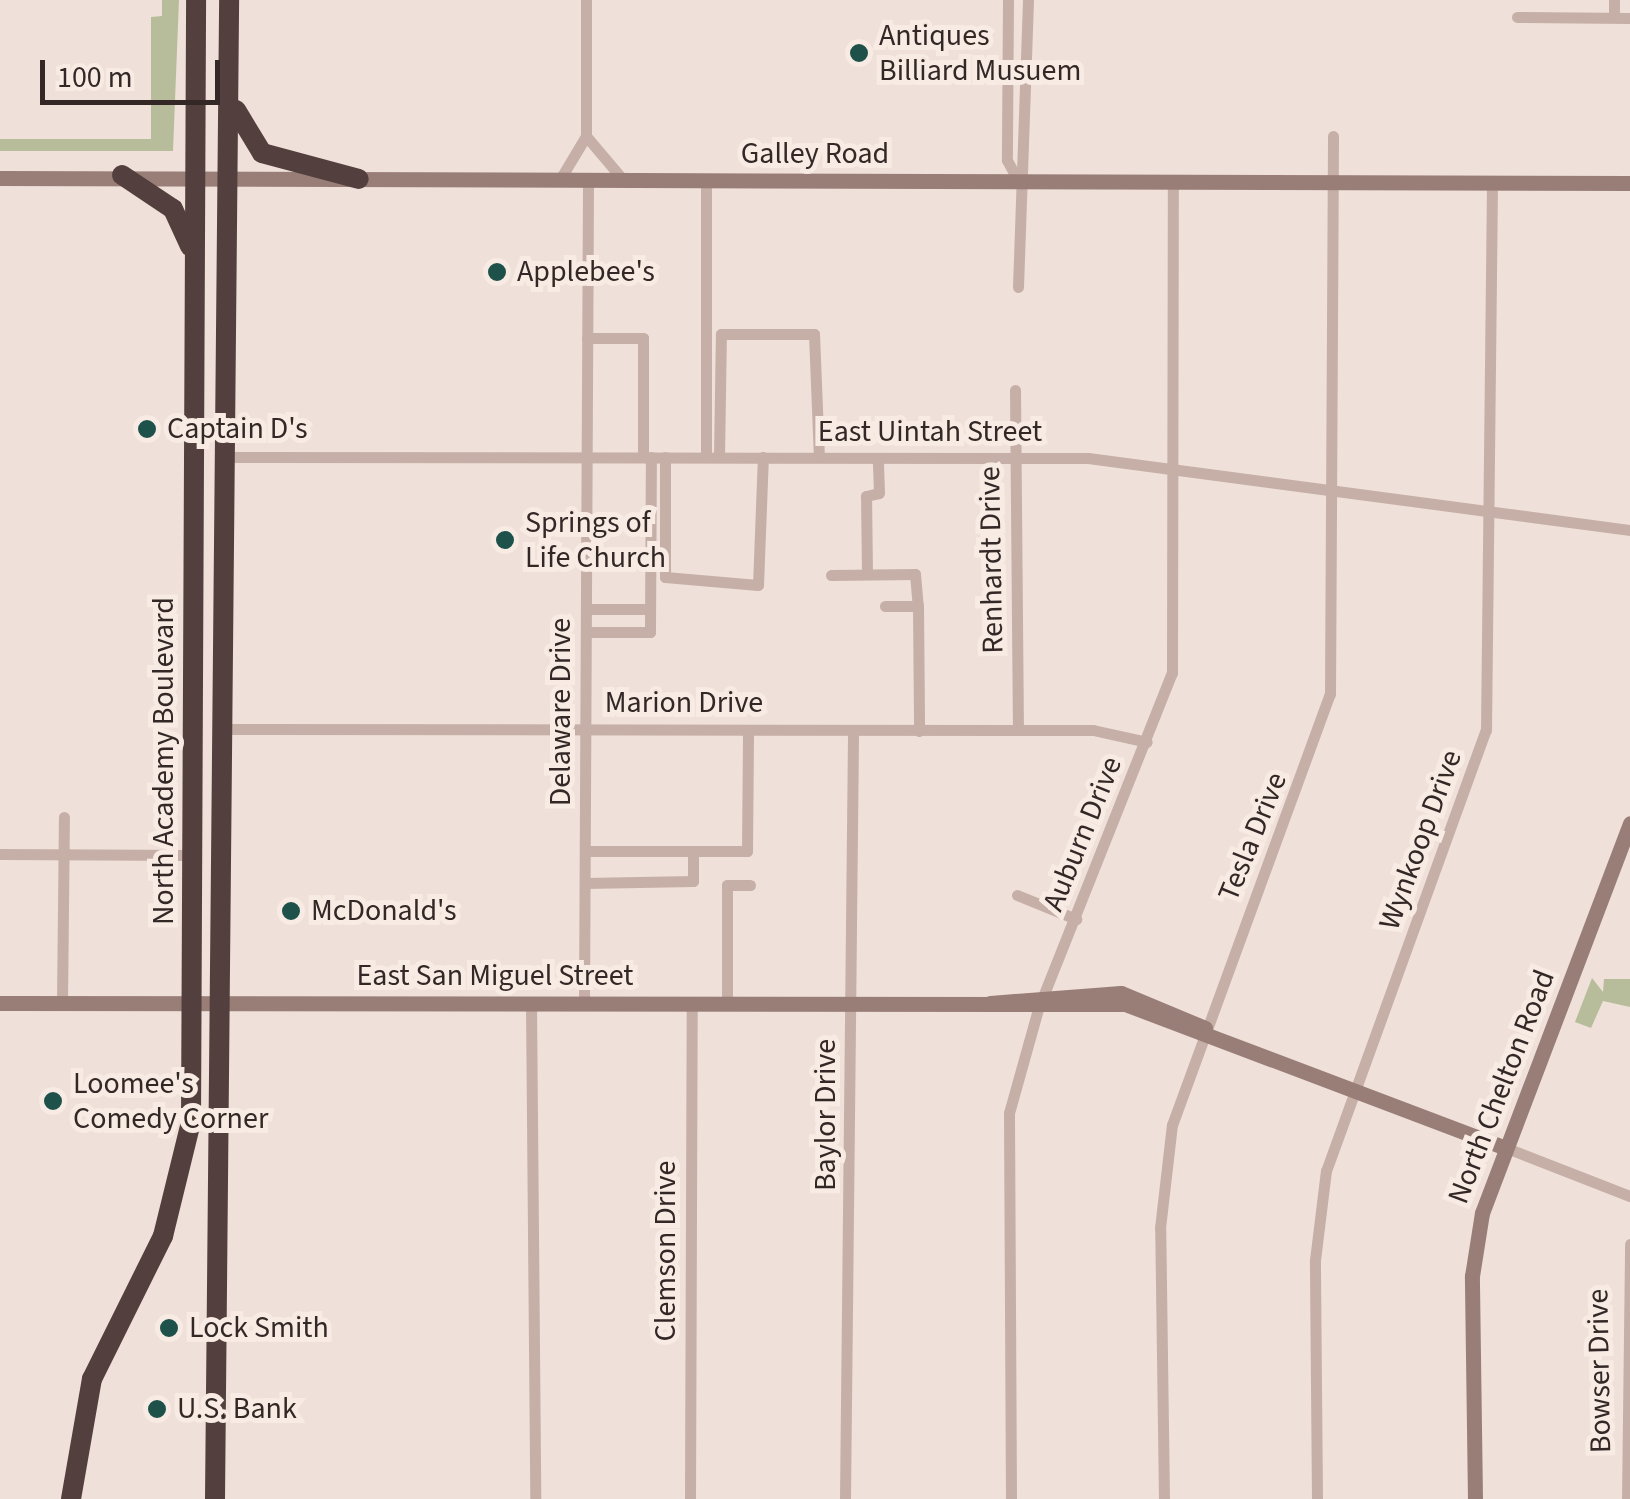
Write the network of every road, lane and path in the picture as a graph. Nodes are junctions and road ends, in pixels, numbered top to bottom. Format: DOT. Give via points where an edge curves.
graph roads {
  1 [pos="196,0"];
  2 [pos="229,0"];
  3 [pos="586,0"];
  4 [pos="1008,0"];
  5 [pos="1028,0"];
  6 [pos="1614,0"];
  7 [pos="1517,17"];
  8 [pos="1614,17"];
  9 [pos="1630,18"];
  10 [pos="229,78"];
  11 [pos="586,136"];
  12 [pos="1333,136"];
  13 [pos="194,174"];
  14 [pos="122,175"];
  15 [pos="230,176"];
  16 [pos="0,178"];
  17 [pos="360,179"];
  18 [pos="559,181"];
  19 [pos="588,181"];
  20 [pos="624,181"];
  21 [pos="706,182"];
  22 [pos="1018,182"];
  23 [pos="1173,182"];
  24 [pos="1332,182"];
  25 [pos="1492,183"];
  26 [pos="1630,183"];
  27 [pos="196,262"];
  28 [pos="1018,287"];
  29 [pos="587,338"];
  30 [pos="1014,390"];
  31 [pos="226,457"];
  32 [pos="586,457"];
  33 [pos="647,457"];
  34 [pos="665,457"];
  35 [pos="712,457"];
  36 [pos="763,457"];
  37 [pos="819,457"];
  38 [pos="1017,457"];
  39 [pos="878,458"];
  40 [pos="1174,468"];
  41 [pos="1332,489"];
  42 [pos="1492,512"];
  43 [pos="1630,530"];
  44 [pos="867,574"];
  45 [pos="831,575"];
  46 [pos="886,606"];
  47 [pos="918,606"];
  48 [pos="586,609"];
  49 [pos="650,610"];
  50 [pos="586,632"];
  51 [pos="220,729"];
  52 [pos="1018,730"];
  53 [pos="586,731"];
  54 [pos="748,731"];
  55 [pos="852,731"];
  56 [pos="919,731"];
  57 [pos="1147,742"];
  58 [pos="64,817"];
  59 [pos="1630,823"];
  60 [pos="585,851"];
  61 [pos="693,851"];
  62 [pos="1625,851"];
  63 [pos="0,854"];
  64 [pos="64,854"];
  65 [pos="193,855"];
  66 [pos="585,883"];
  67 [pos="750,885"];
  68 [pos="1017,895"];
  69 [pos="1076,918"];
  70 [pos="1045,993"];
  71 [pos="194,1001"];
  72 [pos="218,1002"];
  73 [pos="0,1003"];
  74 [pos="62,1003"];
  75 [pos="852,1003"];
  76 [pos="990,1003"];
  77 [pos="532,1004"];
  78 [pos="584,1004"];
  79 [pos="692,1004"];
  80 [pos="728,1004"];
  81 [pos="1038,1009"];
  82 [pos="1205,1028"];
  83 [pos="1354,1085"];
  84 [pos="1504,1147"];
  85 [pos="1630,1196"];
  86 [pos="1630,1244"];
  87 [pos="71,1499"];
  88 [pos="216,1499"];
  89 [pos="535,1499"];
  90 [pos="690,1499"];
  91 [pos="846,1499"];
  92 [pos="1011,1499"];
  93 [pos="1164,1499"];
  94 [pos="1318,1499"];
  95 [pos="1474,1499"];
  96 [pos="1627,1499"];
  1 -- 13 [label="highway, North Academy Boulevard"];
  2 -- 10 [label="highway, North Academy Boulevard"];
  3 -- 11 [label="street"];
  4 -- 22 [label="street" via="1007,160"];
  5 -- 22 [label="street" via="1027,158"];
  6 -- 8 [label="street"];
  7 -- 8 [label="street"];
  8 -- 9 [label="street"];
  10 -- 15 [label="highway, North Academy Boulevard"];
  10 -- 17 [label="highway" via="253,146"];
  11 -- 18 [label="street"];
  11 -- 20 [label="street"];
  12 -- 24 [label="street, Tesla Drive"];
  13 -- 14 [label="main road, Galley Road"];
  13 -- 15 [label="main road, Galley Road"];
  13 -- 27 [label="highway, North Academy Boulevard"];
  14 -- 16 [label="main road, Galley Road"];
  14 -- 27 [label="highway" via="173,209"];
  15 -- 17 [label="main road, Galley Road"];
  15 -- 31 [label="highway, North Academy Boulevard"];
  17 -- 18 [label="main road, Galley Road"];
  18 -- 19 [label="main road, Galley Road"];
  19 -- 20 [label="main road, Galley Road"];
  19 -- 29 [label="street, Delaware Drive"];
  20 -- 21 [label="main road, Galley Road"];
  21 -- 22 [label="main road, Galley Road"];
  21 -- 35 [label="street"];
  22 -- 23 [label="main road, Galley Road"];
  22 -- 28 [label="street"];
  23 -- 24 [label="main road, Galley Road"];
  23 -- 40 [label="street, Auburn Drive"];
  24 -- 25 [label="main road, Galley Road"];
  24 -- 41 [label="street, Tesla Drive"];
  25 -- 26 [label="main road, Galley Road"];
  25 -- 42 [label="street, Wynkoop Drive"];
  27 -- 65 [label="highway, North Academy Boulevard"];
  29 -- 32 [label="street, Delaware Drive"];
  29 -- 33 [label="street" via="643,338"];
  30 -- 38 [label="street, Renhardt Drive"];
  31 -- 32 [label="street, East Uintah Street"];
  31 -- 51 [label="highway, North Academy Boulevard"];
  32 -- 33 [label="street, East Uintah Street"];
  32 -- 48 [label="street, Delaware Drive"];
  33 -- 34 [label="street, East Uintah Street"];
  33 -- 49 [label="street"];
  34 -- 35 [label="street, East Uintah Street"];
  34 -- 36 [label="street" via="665,577 758,585"];
  35 -- 36 [label="street, East Uintah Street"];
  35 -- 37 [label="street" via="721,334 814,334"];
  36 -- 37 [label="street, East Uintah Street"];
  37 -- 39 [label="street, East Uintah Street"];
  38 -- 39 [label="street, East Uintah Street"];
  38 -- 40 [label="street, East Uintah Street"];
  38 -- 52 [label="street, Renhardt Drive"];
  39 -- 44 [label="street" via="879,493 866,496"];
  40 -- 41 [label="street, East Uintah Street"];
  40 -- 57 [label="street, Auburn Drive" via="1172,674"];
  41 -- 42 [label="street, East Uintah Street"];
  41 -- 82 [label="street, Tesla Drive" via="1327,709"];
  42 -- 43 [label="street, East Uintah Street"];
  42 -- 83 [label="street, Wynkoop Drive" via="1481,753"];
  44 -- 45 [label="street"];
  44 -- 47 [label="street" via="915,574"];
  46 -- 47 [label="street"];
  47 -- 56 [label="street"];
  48 -- 49 [label="street"];
  48 -- 50 [label="street, Delaware Drive"];
  49 -- 50 [label="street" via="650,632"];
  50 -- 53 [label="street, Delaware Drive"];
  51 -- 53 [label="street, Marion Drive"];
  51 -- 72 [label="highway, North Academy Boulevard"];
  52 -- 56 [label="street, Marion Drive"];
  52 -- 57 [label="street, Marion Drive" via="1093,730"];
  53 -- 54 [label="street, Marion Drive"];
  53 -- 60 [label="street, Delaware Drive"];
  54 -- 55 [label="street, Marion Drive"];
  54 -- 61 [label="street" via="748,851"];
  55 -- 56 [label="street, Marion Drive"];
  55 -- 75 [label="street, Baylor Drive"];
  57 -- 69 [label="street, Auburn Drive"];
  58 -- 64 [label="street"];
  59 -- 62 [label="main road, North Chelton Road"];
  60 -- 61 [label="street"];
  60 -- 66 [label="street, Delaware Drive"];
  61 -- 66 [label="street" via="693,881"];
  62 -- 84 [label="main road, North Chelton Road"];
  63 -- 64 [label="street"];
  64 -- 65 [label="street"];
  64 -- 74 [label="street"];
  65 -- 71 [label="highway, North Academy Boulevard"];
  66 -- 78 [label="street, Delaware Drive"];
  67 -- 80 [label="street" via="727,885"];
  68 -- 69 [label="street"];
  69 -- 70 [label="street, Auburn Drive"];
  70 -- 76 [label="main road, East San Miguel Street"];
  70 -- 81 [label="street, Auburn Drive"];
  70 -- 82 [label="main road" via="1140,996"];
  71 -- 72 [label="main road, East San Miguel Street"];
  71 -- 74 [label="main road, East San Miguel Street"];
  71 -- 87 [label="highway, North Academy Boulevard" via="182,1179 96,1370"];
  72 -- 77 [label="main road, East San Miguel Street"];
  72 -- 88 [label="highway, North Academy Boulevard"];
  73 -- 74 [label="main road, East San Miguel Street"];
  75 -- 76 [label="main road, East San Miguel Street"];
  75 -- 80 [label="main road, East San Miguel Street"];
  75 -- 91 [label="street, Baylor Drive"];
  76 -- 81 [label="main road, East San Miguel Street"];
  77 -- 78 [label="main road, East San Miguel Street"];
  77 -- 89 [label="street"];
  78 -- 79 [label="main road, East San Miguel Street"];
  79 -- 80 [label="main road, East San Miguel Street"];
  79 -- 90 [label="street, Clemson Drive"];
  81 -- 82 [label="main road" via="1125,1004"];
  81 -- 92 [label="street, Auburn Drive" via="1008,1113"];
  82 -- 83 [label="main road"];
  82 -- 93 [label="street, Tesla Drive" via="1162,1185"];
  83 -- 84 [label="main road"];
  83 -- 94 [label="street, Wynkoop Drive" via="1317,1224"];
  84 -- 85 [label="street"];
  84 -- 95 [label="main road, North Chelton Road" via="1472,1276"];
  86 -- 96 [label="street, Bowser Drive"];
}
